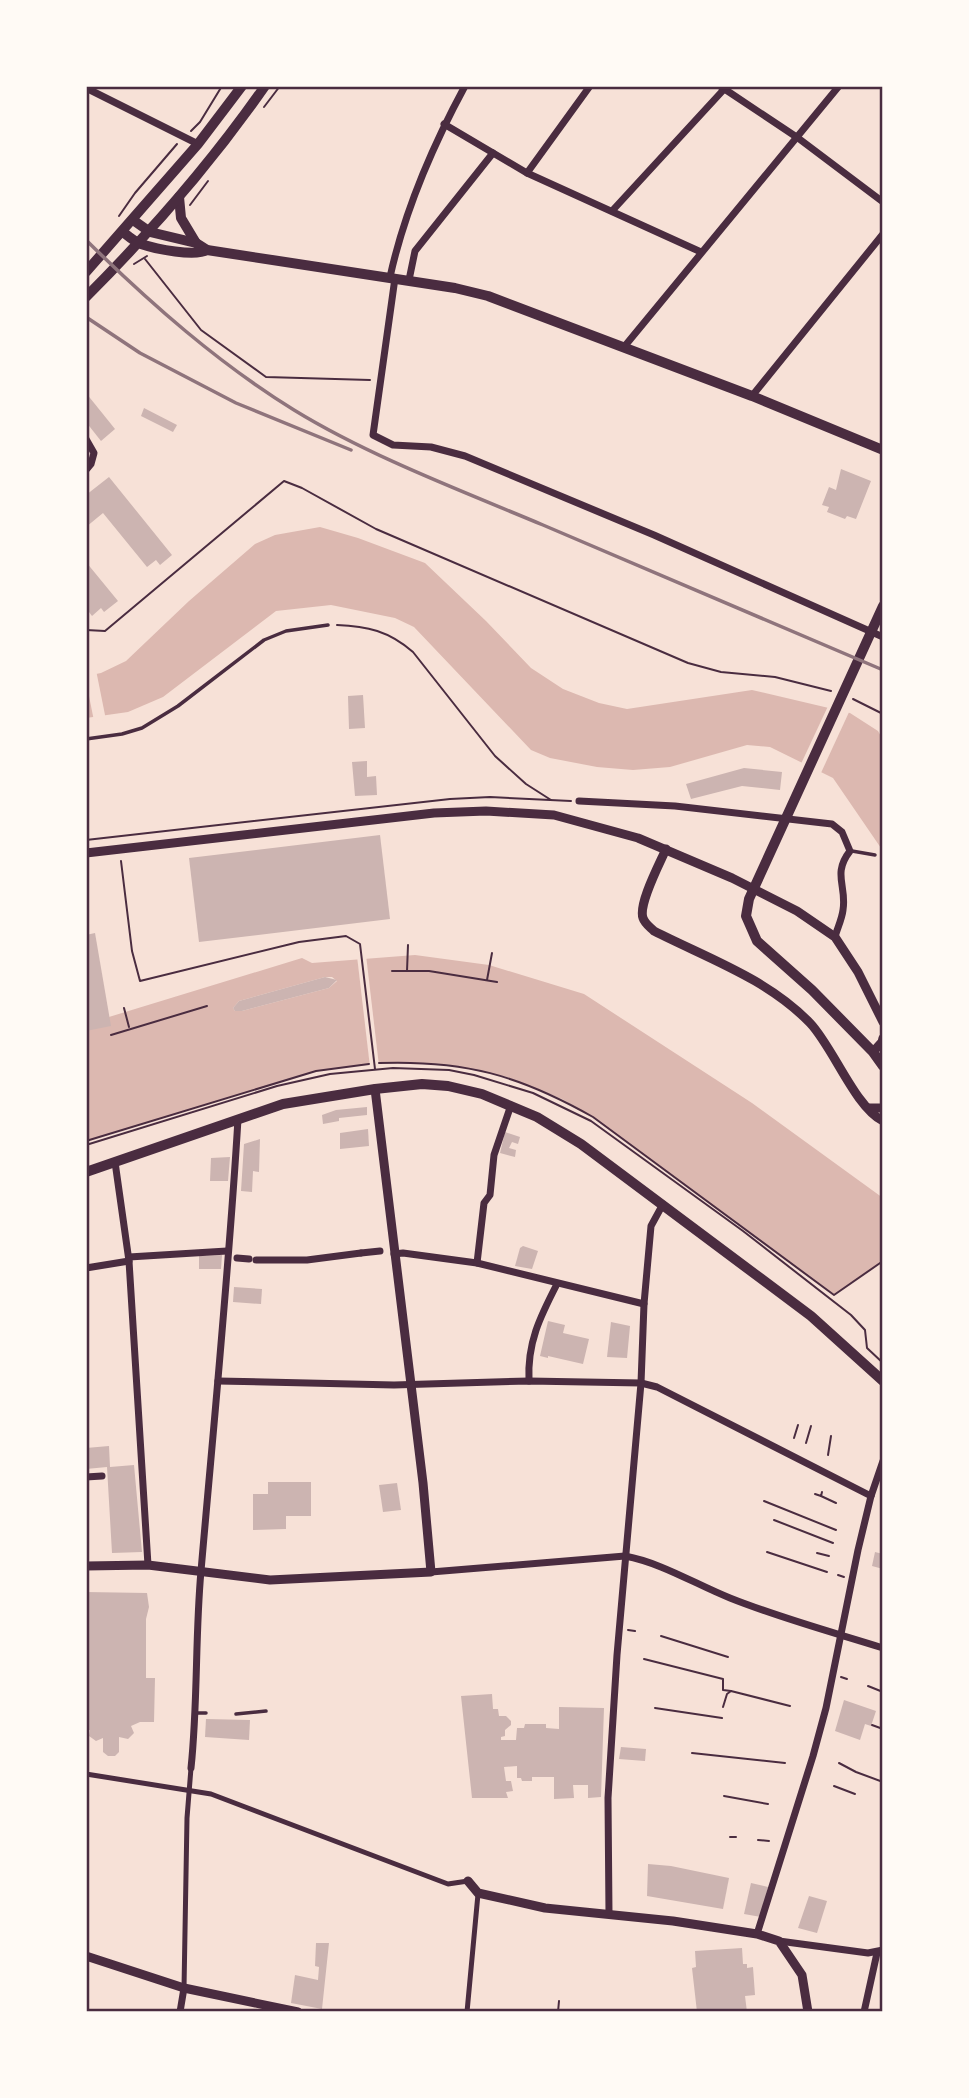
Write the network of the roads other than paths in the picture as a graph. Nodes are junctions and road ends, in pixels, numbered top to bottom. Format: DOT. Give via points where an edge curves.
graph roads {
  1 [pos="242,86"];
  2 [pos="265,86"];
  3 [pos="465,86"];
  4 [pos="590,86"];
  5 [pos="839,86"];
  6 [pos="723,87"];
  7 [pos="86,88"];
  8 [pos="444,124"];
  9 [pos="798,138"];
  10 [pos="198,144"];
  11 [pos="493,153"];
  12 [pos="527,173"];
  13 [pos="179,197"];
  14 [pos="883,202"];
  15 [pos="612,211"];
  16 [pos="134,220"];
  17 [pos="122,232"];
  18 [pos="150,232"];
  19 [pos="883,234"];
  20 [pos="196,243"];
  21 [pos="139,244"];
  22 [pos="398,246"];
  23 [pos="207,250"];
  24 [pos="415,251"];
  25 [pos="701,252"];
  26 [pos="86,272"];
  27 [pos="392,278"];
  28 [pos="409,280"];
  29 [pos="86,297"];
  30 [pos="624,347"];
  31 [pos="752,396"];
  32 [pos="86,439"];
  33 [pos="883,450"];
  34 [pos="86,470"];
  35 [pos="883,606"];
  36 [pos="328,625"];
  37 [pos="872,632"];
  38 [pos="883,637"];
  39 [pos="86,739"];
  40 [pos="579,802"];
  41 [pos="666,849"];
  42 [pos="850,850"];
  43 [pos="86,853"];
  44 [pos="875,855"];
  45 [pos="835,937"];
  46 [pos="883,1021"];
  47 [pos="883,1031"];
  48 [pos="883,1038"];
  49 [pos="873,1052"];
  50 [pos="883,1066"];
  51 [pos="375,1089"];
  52 [pos="511,1105"];
  53 [pos="869,1108"];
  54 [pos="883,1108"];
  55 [pos="237,1119"];
  56 [pos="883,1121"];
  57 [pos="116,1162"];
  58 [pos="86,1172"];
  59 [pos="663,1204"];
  60 [pos="394,1252"];
  61 [pos="227,1254"];
  62 [pos="129,1259"];
  63 [pos="477,1263"];
  64 [pos="86,1268"];
  65 [pos="558,1284"];
  66 [pos="644,1304"];
  67 [pos="218,1381"];
  68 [pos="528,1381"];
  69 [pos="883,1381"];
  70 [pos="641,1383"];
  71 [pos="411,1385"];
  72 [pos="883,1461"];
  73 [pos="102,1476"];
  74 [pos="86,1477"];
  75 [pos="871,1496"];
  76 [pos="625,1556"];
  77 [pos="148,1565"];
  78 [pos="86,1566"];
  79 [pos="201,1572"];
  80 [pos="431,1572"];
  81 [pos="841,1635"];
  82 [pos="883,1648"];
  83 [pos="266,1711"];
  84 [pos="236,1714"];
  85 [pos="191,1768"];
  86 [pos="86,1774"];
  87 [pos="190,1790"];
  88 [pos="468,1881"];
  89 [pos="478,1893"];
  90 [pos="609,1914"];
  91 [pos="757,1934"];
  92 [pos="779,1941"];
  93 [pos="880,1952"];
  94 [pos="86,1956"];
  95 [pos="184,1988"];
  96 [pos="180,2012"];
  97 [pos="298,2012"];
  98 [pos="467,2012"];
  99 [pos="808,2012"];
  100 [pos="864,2012"];
  1 -- 10 [label="main road"];
  2 -- 13 [label="main road"];
  3 -- 8 [label="street"];
  4 -- 12 [label="street"];
  5 -- 9 [label="street"];
  6 -- 9 [label="street"];
  6 -- 15 [label="street"];
  7 -- 10 [label="street"];
  8 -- 11 [label="street"];
  8 -- 22 [label="street"];
  9 -- 14 [label="street"];
  9 -- 25 [label="street"];
  10 -- 16 [label="main road"];
  11 -- 12 [label="street"];
  11 -- 24 [label="street"];
  12 -- 15 [label="street"];
  13 -- 18 [label="main road"];
  13 -- 20 [label="main road" via="181,218"];
  15 -- 25 [label="street"];
  16 -- 17 [label="main road"];
  16 -- 18 [label="main road"];
  17 -- 21 [label="main road"];
  17 -- 26 [label="main road"];
  18 -- 20 [label="main road"];
  18 -- 21 [label="main road"];
  19 -- 31 [label="street"];
  20 -- 23 [label="main road"];
  21 -- 23 [label="main road" via="200,254"];
  21 -- 29 [label="main road"];
  22 -- 24 [label="street"];
  22 -- 27 [label="street"];
  23 -- 27 [label="main road"];
  24 -- 28 [label="street"];
  25 -- 30 [label="street"];
  27 -- 28 [label="main road"];
  27 -- 37 [label="street" via="373,435 393,445 431,447 465,456"];
  28 -- 30 [label="main road" via="488,296"];
  30 -- 31 [label="main road"];
  31 -- 33 [label="main road"];
  32 -- 34 [label="street" via="94,453"];
  35 -- 37 [label="main road"];
  36 -- 39 [label="lane" via="286,631 264,640 142,728"];
  37 -- 38 [label="street"];
  37 -- 49 [label="main road" via="746,916 757,942"];
  40 -- 42 [label="street" via="675,806 832,824 842,831"];
  41 -- 43 [label="street" via="554,815 527,812 434,813"];
  41 -- 45 [label="street" via="797,911"];
  41 -- 53 [label="street" via="643,904 642,918 790,1004 818,1033"];
  42 -- 44 [label="lane"];
  42 -- 45 [label="street" via="839,877 844,909"];
  45 -- 46 [label="street"];
  46 -- 47 [label="street"];
  48 -- 49 [label="street"];
  49 -- 50 [label="main road"];
  51 -- 52 [label="main road" via="448,1086"];
  51 -- 55 [label="main road" via="283,1104"];
  51 -- 60 [label="street"];
  52 -- 59 [label="main road" via="581,1144"];
  52 -- 63 [label="street" via="494,1155"];
  53 -- 54 [label="street"];
  53 -- 56 [label="street"];
  55 -- 57 [label="main road"];
  55 -- 61 [label="street"];
  57 -- 58 [label="main road"];
  57 -- 62 [label="street"];
  59 -- 66 [label="street" via="652,1226"];
  59 -- 69 [label="main road" via="811,1316"];
  60 -- 61 [label="street" via="307,1260"];
  60 -- 63 [label="street"];
  60 -- 71 [label="street"];
  61 -- 62 [label="street"];
  61 -- 67 [label="street"];
  62 -- 64 [label="street"];
  62 -- 77 [label="street"];
  63 -- 65 [label="street"];
  65 -- 66 [label="street"];
  65 -- 68 [label="street" via="532,1339"];
  66 -- 70 [label="street"];
  67 -- 71 [label="street"];
  67 -- 79 [label="street"];
  68 -- 70 [label="street"];
  68 -- 71 [label="street"];
  70 -- 75 [label="street"];
  70 -- 76 [label="street"];
  71 -- 80 [label="street"];
  72 -- 75 [label="street"];
  73 -- 74 [label="street"];
  75 -- 81 [label="street"];
  76 -- 80 [label="street"];
  76 -- 81 [label="street"];
  76 -- 90 [label="street" via="608,1798"];
  77 -- 78 [label="street"];
  77 -- 79 [label="street"];
  79 -- 80 [label="street" via="270,1580"];
  79 -- 85 [label="street" via="201,1713"];
  81 -- 82 [label="street"];
  81 -- 91 [label="street" via="813,1756"];
  83 -- 84 [label="lane"];
  85 -- 87 [label="street"];
  86 -- 87 [label="street"];
  87 -- 88 [label="street" via="448,1884"];
  87 -- 95 [label="street"];
  88 -- 89 [label="street"];
  89 -- 90 [label="street" via="545,1908"];
  89 -- 98 [label="street"];
  90 -- 91 [label="street"];
  91 -- 92 [label="street"];
  92 -- 93 [label="street"];
  92 -- 99 [label="street" via="802,1975"];
  93 -- 100 [label="street"];
  94 -- 95 [label="street"];
  95 -- 96 [label="street"];
  95 -- 97 [label="street"];
}
